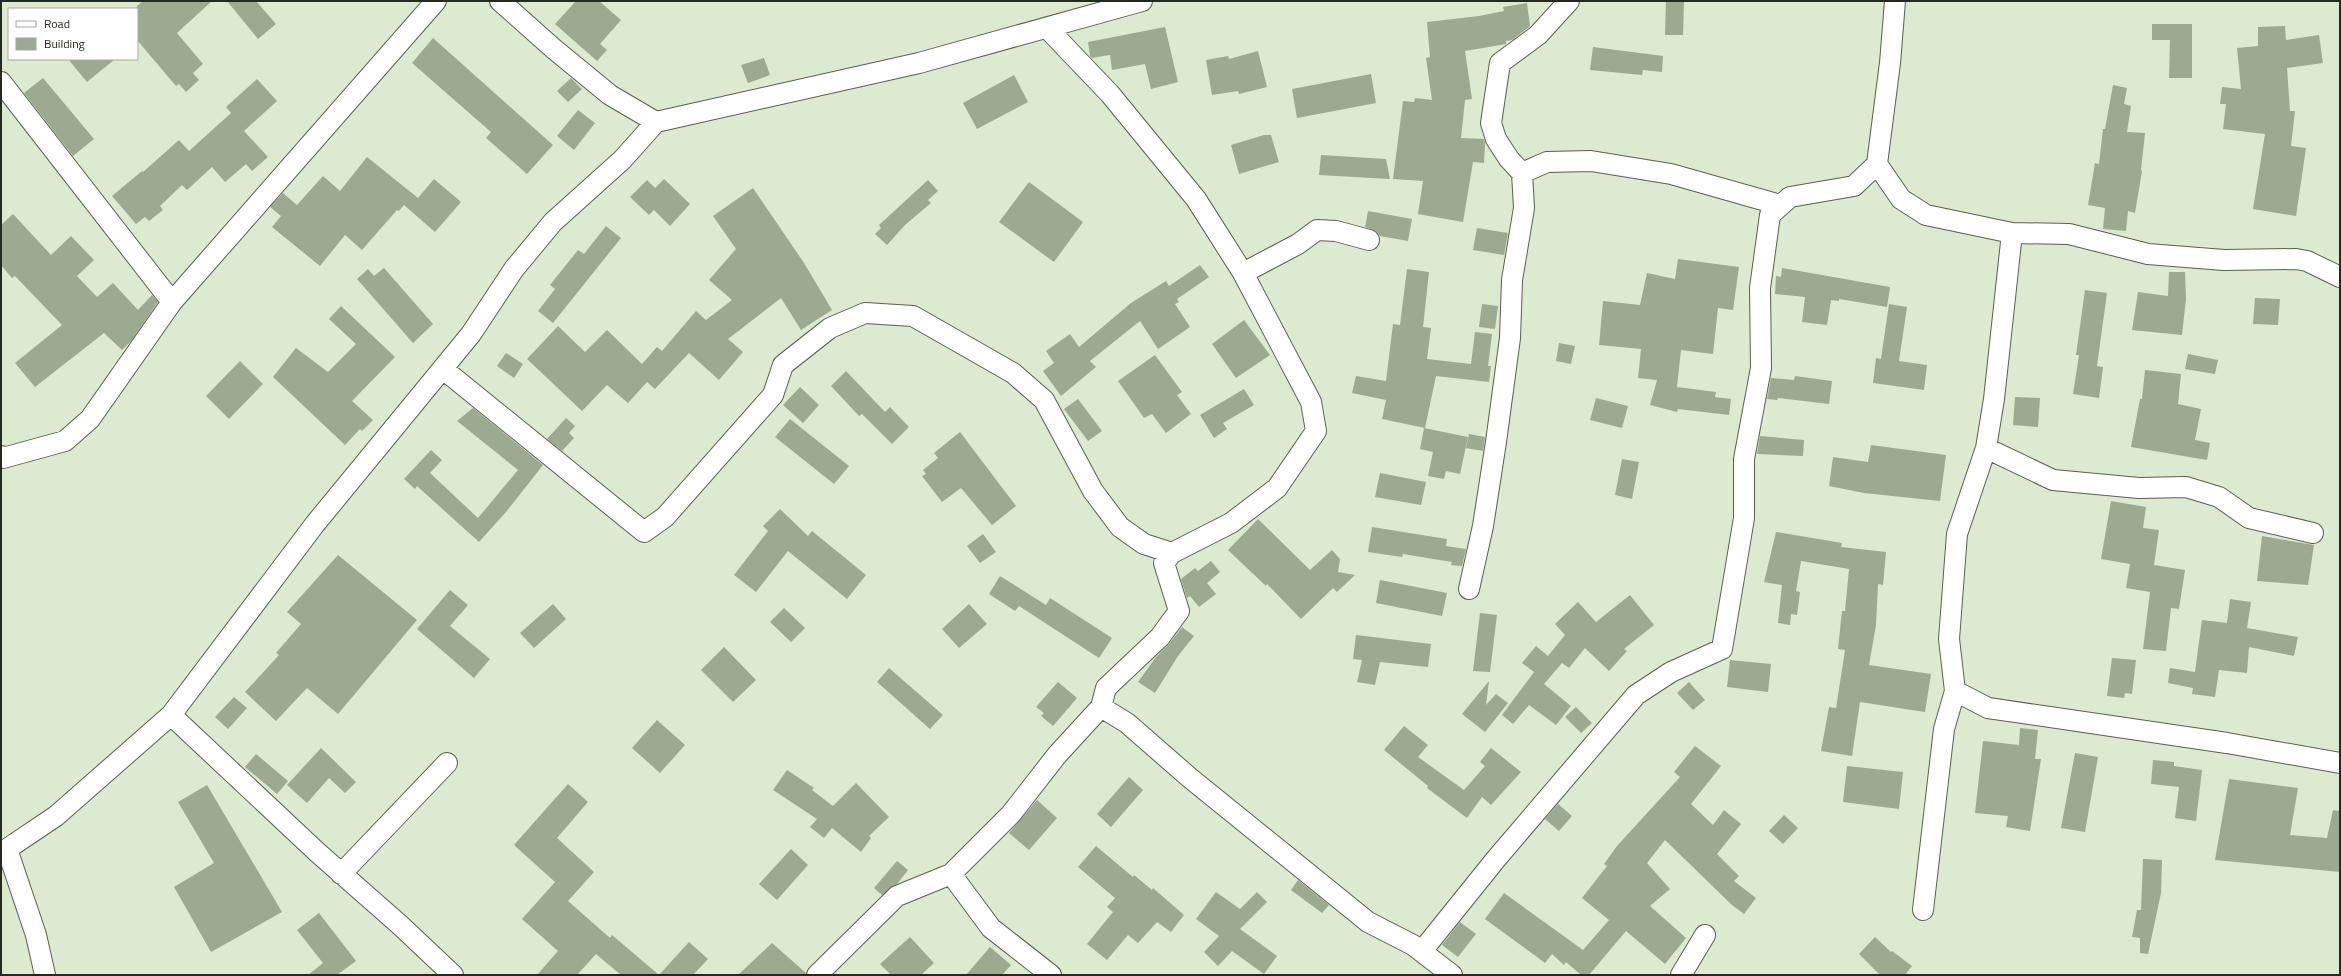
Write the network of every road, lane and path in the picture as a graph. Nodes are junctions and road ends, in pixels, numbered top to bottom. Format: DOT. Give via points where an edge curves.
graph roads {
  1 [pos="436,1"];
  2 [pos="500,1"];
  3 [pos="1142,1"];
  4 [pos="1569,1"];
  5 [pos="1895,1"];
  6 [pos="1047,28"];
  7 [pos="1,82"];
  8 [pos="656,122"];
  9 [pos="1877,164"];
  10 [pos="1522,173"];
  11 [pos="1780,205"];
  12 [pos="2012,233"];
  13 [pos="1369,240"];
  14 [pos="1243,273"];
  15 [pos="2340,277"];
  16 [pos="172,302"];
  17 [pos="443,369"];
  18 [pos="1986,448"];
  19 [pos="1,456"];
  20 [pos="2313,533"];
  21 [pos="1172,553"];
  22 [pos="1469,588"];
  23 [pos="1956,691"];
  24 [pos="1101,708"];
  25 [pos="171,715"];
  26 [pos="447,763"];
  27 [pos="2340,763"];
  28 [pos="4,851"];
  29 [pos="341,874"];
  30 [pos="951,874"];
  31 [pos="1923,910"];
  32 [pos="1705,935"];
  33 [pos="1422,951"];
  34 [pos="45,975"];
  35 [pos="453,975"];
  36 [pos="817,975"];
  37 [pos="1051,975"];
  38 [pos="1452,975"];
  39 [pos="1680,975"];
  1 -- 16 [label="street"];
  2 -- 8 [label="street" via="610,95"];
  3 -- 6 [label="street"];
  4 -- 10 [label="street" via="1538,35 1500,63 1491,123 1496,139"];
  5 -- 9 [label="street"];
  6 -- 8 [label="street" via="920,63"];
  6 -- 14 [label="street" via="1110,94 1196,199"];
  7 -- 16 [label="street"];
  8 -- 17 [label="street" via="622,160 553,222 514,269 471,334"];
  9 -- 11 [label="street" via="1854,186 1790,197"];
  9 -- 12 [label="street" via="1901,199 1926,215"];
  10 -- 11 [label="street" via="1547,162 1591,161 1671,174"];
  10 -- 22 [label="street" via="1524,208 1512,280 1510,338 1484,518"];
  11 -- 33 [label="street" via="1770,215 1760,288 1761,368 1744,459 1744,518 1722,650 1671,672 1636,694 1496,859"];
  12 -- 15 [label="street" via="2069,234 2148,254 2224,260 2296,259 2307,261"];
  12 -- 18 [label="street" via="1994,399"];
  13 -- 14 [label="street" via="1336,231 1317,230 1298,244"];
  14 -- 21 [label="street" via="1311,402 1316,431 1277,488 1231,524"];
  16 -- 19 [label="street" via="90,419 65,441 3,458"];
  17 -- 21 [label="street" via="644,532 665,517 773,395 783,365 830,328 865,313 913,316 1013,373 1044,400 1092,491 1120,527 1144,544"];
  17 -- 25 [label="street" via="315,524"];
  18 -- 20 [label="street" via="2053,480 2139,488 2186,487 2219,497 2249,518"];
  18 -- 23 [label="street" via="1957,534 1949,639"];
  21 -- 24 [label="street" via="1164,563 1180,611 1160,638 1106,688"];
  23 -- 27 [label="street" via="1988,708 2227,743"];
  23 -- 31 [label="street" via="1944,729"];
  24 -- 30 [label="street" via="1057,755 1011,814"];
  24 -- 33 [label="street" via="1127,723 1190,778 1368,922"];
  25 -- 28 [label="street" via="56,816"];
  25 -- 29 [label="street"];
  26 -- 29 [label="street"];
  28 -- 34 [label="street" via="36,935"];
  29 -- 35 [label="street"];
  30 -- 36 [label="street" via="897,896"];
  30 -- 37 [label="street" via="991,928"];
  32 -- 39 [label="street"];
  33 -- 38 [label="street"];
}
